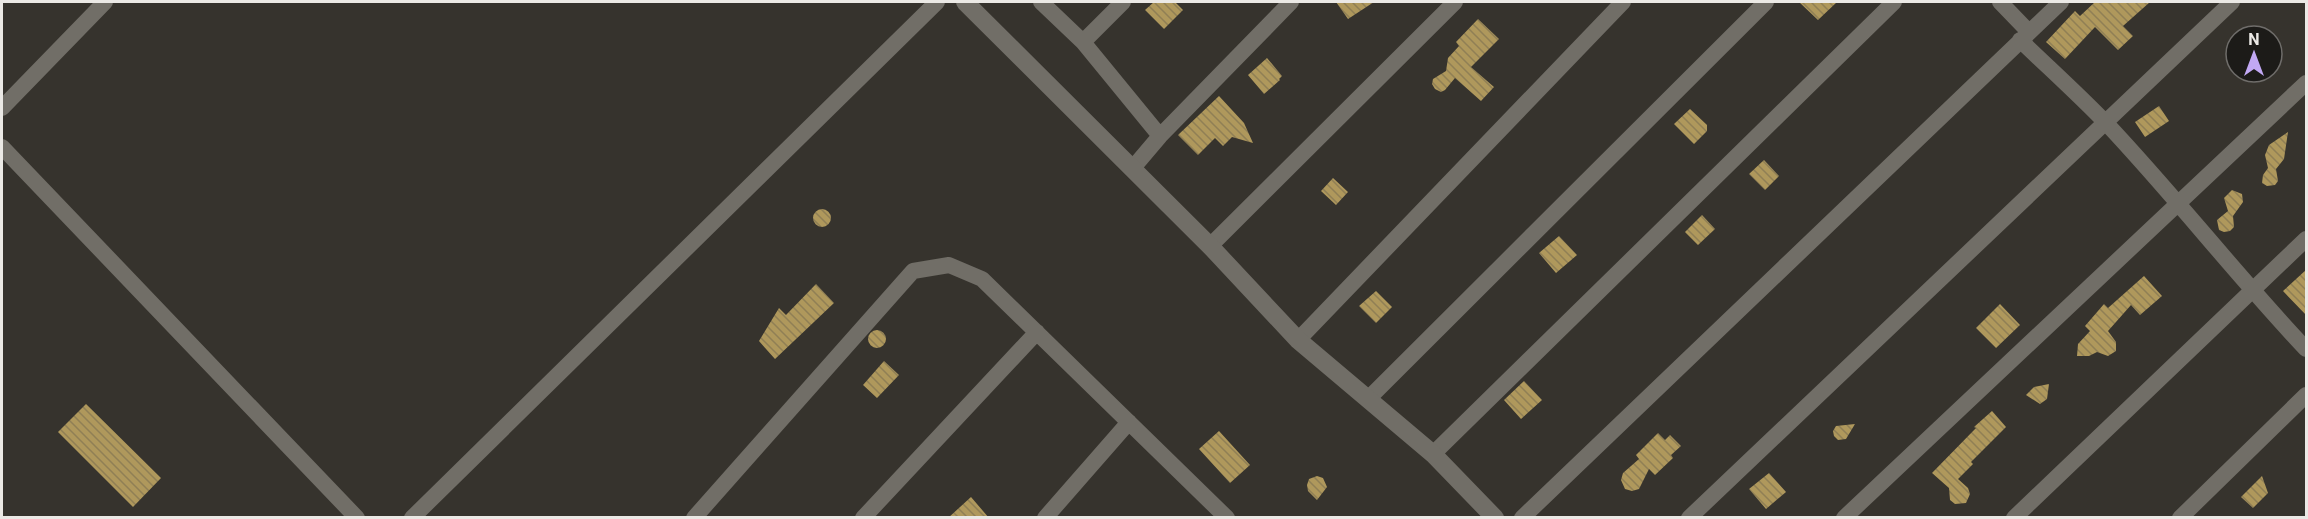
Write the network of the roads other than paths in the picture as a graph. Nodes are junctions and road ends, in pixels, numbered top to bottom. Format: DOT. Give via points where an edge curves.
graph roads {
  1 [pos="105,2"];
  2 [pos="937,2"];
  3 [pos="965,2"];
  4 [pos="1041,2"];
  5 [pos="1123,2"];
  6 [pos="1291,2"];
  7 [pos="1455,2"];
  8 [pos="1623,2"];
  9 [pos="1766,2"];
  10 [pos="1894,2"];
  11 [pos="2000,2"];
  12 [pos="2061,2"];
  13 [pos="2232,2"];
  14 [pos="2025,36"];
  15 [pos="1083,42"];
  16 [pos="2307,83"];
  17 [pos="2,108"];
  18 [pos="2105,123"];
  19 [pos="1160,136"];
  20 [pos="2,147"];
  21 [pos="1132,169"];
  22 [pos="2178,204"];
  23 [pos="2307,239"];
  24 [pos="1210,246"];
  25 [pos="2252,291"];
  26 [pos="1037,332"];
  27 [pos="1298,340"];
  28 [pos="2307,349"];
  29 [pos="2307,395"];
  30 [pos="1368,399"];
  31 [pos="1129,422"];
  32 [pos="1433,454"];
  33 [pos="1223,516"];
  34 [pos="357,518"];
  35 [pos="412,518"];
  36 [pos="694,518"];
  37 [pos="863,518"];
  38 [pos="1045,518"];
  39 [pos="1495,518"];
  40 [pos="1522,518"];
  41 [pos="1689,518"];
  42 [pos="1844,518"];
  43 [pos="2014,518"];
  44 [pos="2180,518"];
  1 -- 17 [label="street"];
  2 -- 35 [label="street"];
  3 -- 21 [label="street"];
  4 -- 15 [label="street"];
  5 -- 15 [label="street"];
  6 -- 19 [label="street"];
  7 -- 24 [label="street"];
  8 -- 27 [label="street"];
  9 -- 30 [label="street"];
  10 -- 32 [label="street"];
  11 -- 14 [label="street"];
  12 -- 14 [label="street"];
  13 -- 18 [label="street"];
  14 -- 18 [label="street"];
  14 -- 40 [label="street"];
  15 -- 19 [label="street"];
  16 -- 22 [label="street"];
  18 -- 22 [label="street"];
  18 -- 41 [label="street"];
  19 -- 21 [label="street"];
  20 -- 34 [label="street"];
  21 -- 24 [label="street"];
  22 -- 25 [label="street"];
  22 -- 42 [label="street"];
  23 -- 25 [label="street"];
  24 -- 27 [label="street"];
  25 -- 28 [label="street"];
  25 -- 43 [label="street"];
  26 -- 31 [label="street"];
  26 -- 36 [label="street" via="982,279 949,265 913,271"];
  26 -- 37 [label="street"];
  27 -- 30 [label="street"];
  29 -- 44 [label="street"];
  30 -- 32 [label="street"];
  31 -- 33 [label="street"];
  31 -- 38 [label="street"];
  32 -- 39 [label="street"];
}
